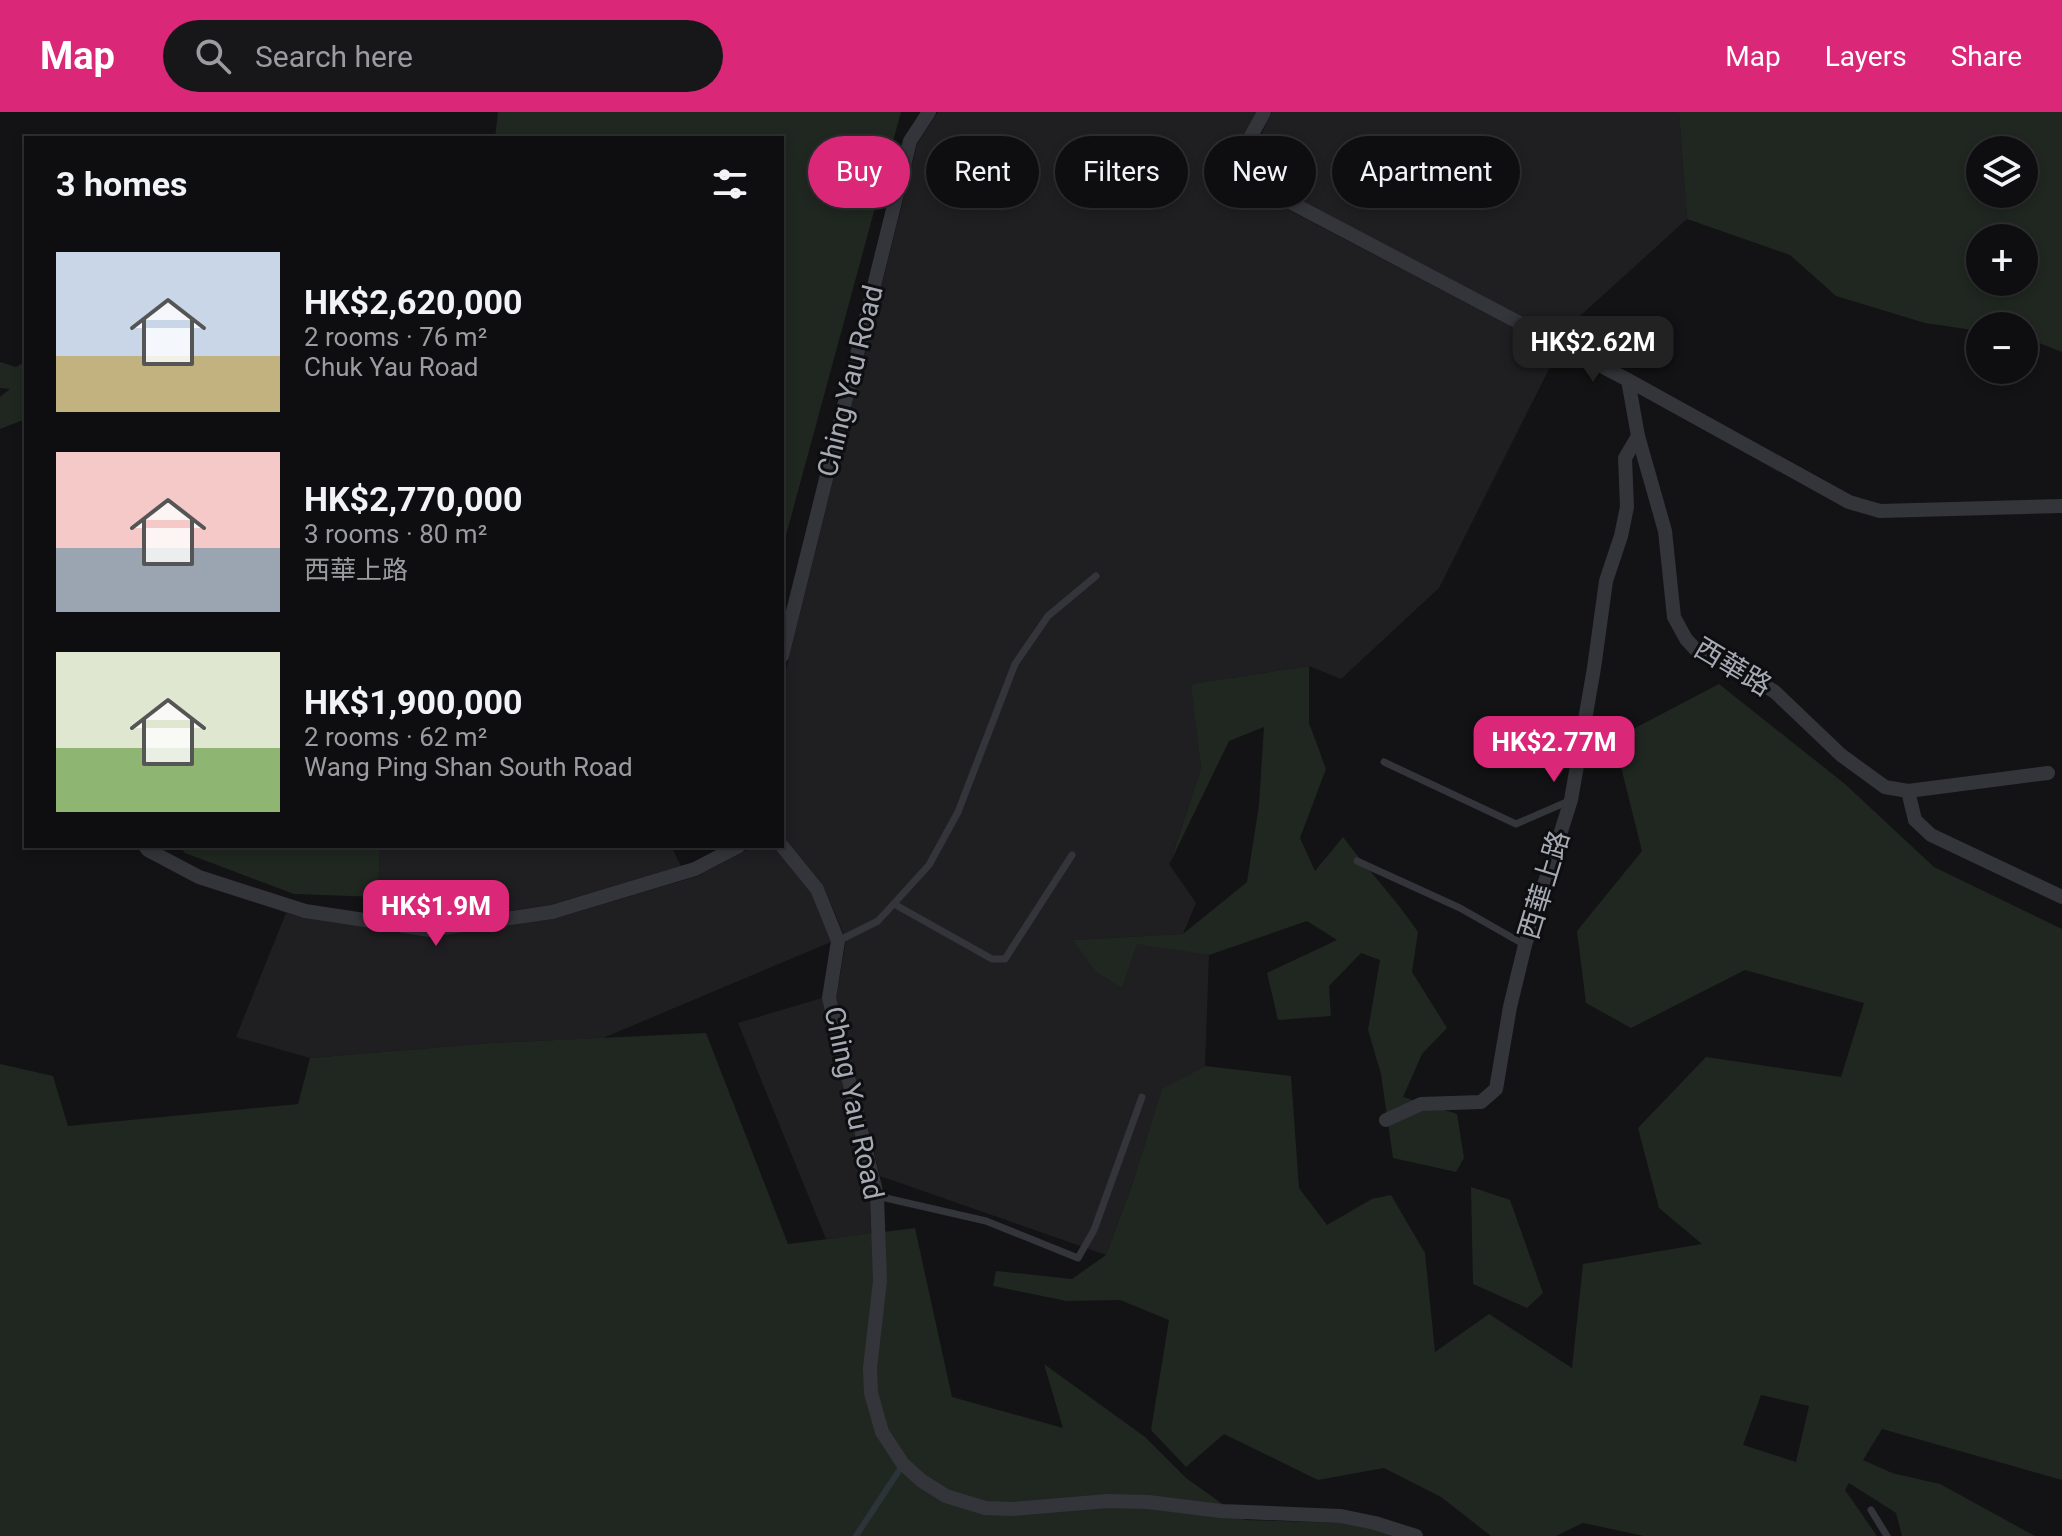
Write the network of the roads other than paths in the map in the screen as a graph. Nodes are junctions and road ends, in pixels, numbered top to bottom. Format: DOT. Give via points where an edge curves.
graph roads {
  1 [pos="929,112"];
  2 [pos="1264,112"];
  3 [pos="1628,380"];
  4 [pos="1638,436"];
  5 [pos="2062,506"];
  6 [pos="1096,576"];
  7 [pos="784,648"];
  8 [pos="1384,762"];
  9 [pos="2048,773"];
  10 [pos="1908,791"];
  11 [pos="1571,800"];
  12 [pos="146,848"];
  13 [pos="735,848"];
  14 [pos="784,848"];
  15 [pos="1072,855"];
  16 [pos="1357,861"];
  17 [pos="2062,897"];
  18 [pos="894,904"];
  19 [pos="838,941"];
  20 [pos="1525,945"];
  21 [pos="1142,1097"];
  22 [pos="1386,1120"];
  23 [pos="877,1196"];
  24 [pos="1871,1510"];
  25 [pos="1416,1536"];
  26 [pos="1887,1536"];
  1 -- 7 [label="street, Ching Yau Road" via="910,141"];
  2 -- 3 [label="street" via="1240,161 1248,180"];
  3 -- 4 [label="street, 西華上路"];
  3 -- 5 [label="street" via="1849,502 1880,511"];
  4 -- 10 [label="street, 西華路" via="1665,531 1674,617 1686,639 1697,651 1726,661 1775,692 1841,755 1885,787"];
  4 -- 11 [label="street, 西華上路" via="1625,458 1627,507 1606,581"];
  6 -- 18 [label="lane" via="1048,616 1015,664 958,812 929,865"];
  8 -- 11 [label="lane" via="1516,824"];
  9 -- 10 [label="street, 西華路"];
  10 -- 17 [label="street" via="1915,820 1931,835"];
  11 -- 20 [label="street, 西華上路"];
  12 -- 13 [label="street" via="199,877 305,911 430,930 552,912 695,869"];
  14 -- 19 [label="street" via="817,889"];
  15 -- 18 [label="lane" via="1005,959 992,959"];
  16 -- 20 [label="lane" via="1460,908"];
  18 -- 19 [label="lane" via="878,921"];
  19 -- 23 [label="street, Ching Yau Road" via="829,998"];
  20 -- 22 [label="street, 西華上路" via="1496,1089 1481,1102 1421,1104"];
  21 -- 23 [label="lane" via="1094,1230 1078,1258 986,1221"];
  23 -- 25 [label="street, Ching Yau Road" via="880,1281 870,1368 874,1407 895,1454 933,1488 985,1508 1148,1502 1341,1516"];
  24 -- 26 [label="lane"];
}
